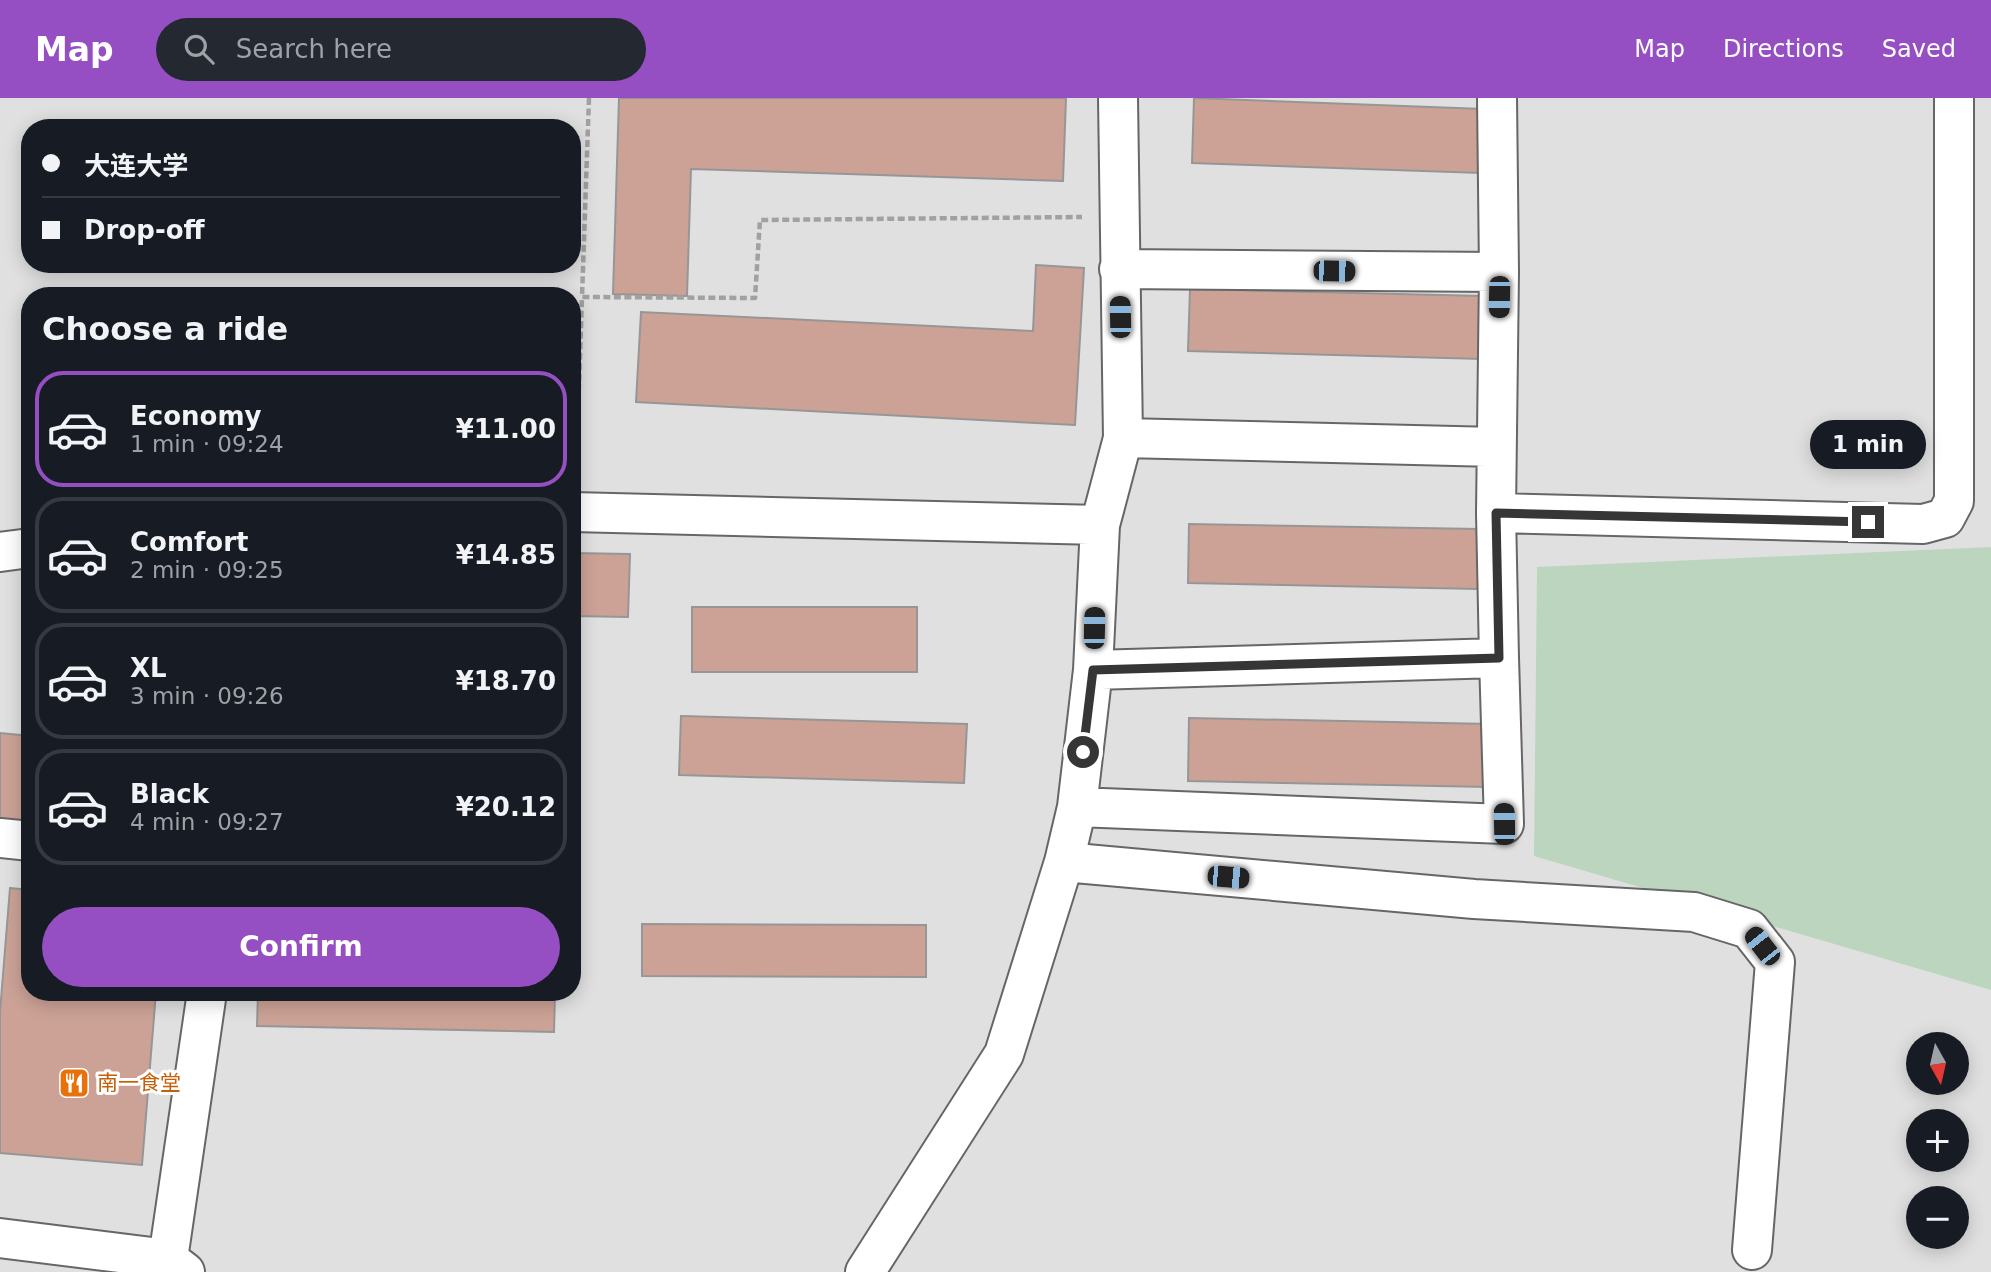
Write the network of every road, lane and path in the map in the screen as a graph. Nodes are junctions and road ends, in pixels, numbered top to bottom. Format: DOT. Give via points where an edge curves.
graph roads {
  1 [pos="589,98"];
  2 [pos="1118,98"];
  3 [pos="1497,98"];
  4 [pos="1954,98"];
  5 [pos="1118,216"];
  6 [pos="1119,269"];
  7 [pos="1499,272"];
  8 [pos="582,297"];
  9 [pos="581,344"];
  10 [pos="1123,438"];
  11 [pos="1496,447"];
  12 [pos="581,512"];
  13 [pos="1496,513"];
  14 [pos="1100,525"];
  15 [pos="21,549"];
  16 [pos="0,552"];
  17 [pos="1499,658"];
  18 [pos="1093,670"];
  19 [pos="1077,807"];
  20 [pos="0,838"];
  21 [pos="21,840"];
  22 [pos="1064,862"];
  23 [pos="206,1001"];
  24 [pos="0,1238"];
  25 [pos="1752,1250"];
  26 [pos="176,1265"];
  27 [pos="865,1272"];
  1 -- 8 [label="path"];
  2 -- 5 [label="lane"];
  3 -- 7 [label="lane"];
  4 -- 13 [label="lane" via="1954,501 1945,518 1923,524"];
  5 -- 6 [label="lane"];
  5 -- 8 [label="path" via="760,220 755,298"];
  6 -- 7 [label="lane"];
  6 -- 10 [label="lane"];
  7 -- 11 [label="lane"];
  8 -- 9 [label="path"];
  10 -- 11 [label="lane"];
  10 -- 14 [label="lane"];
  11 -- 13 [label="lane"];
  12 -- 14 [label="lane"];
  13 -- 17 [label="lane"];
  14 -- 18 [label="lane"];
  15 -- 16 [label="lane"];
  17 -- 18 [label="lane"];
  17 -- 19 [label="lane" via="1504,824"];
  18 -- 19 [label="lane"];
  19 -- 22 [label="lane"];
  20 -- 21 [label="lane"];
  22 -- 25 [label="lane" via="1474,899 1694,912 1749,929 1775,962"];
  22 -- 27 [label="lane" via="1004,1054"];
  23 -- 26 [label="lane"];
  24 -- 26 [label="lane"];
}
